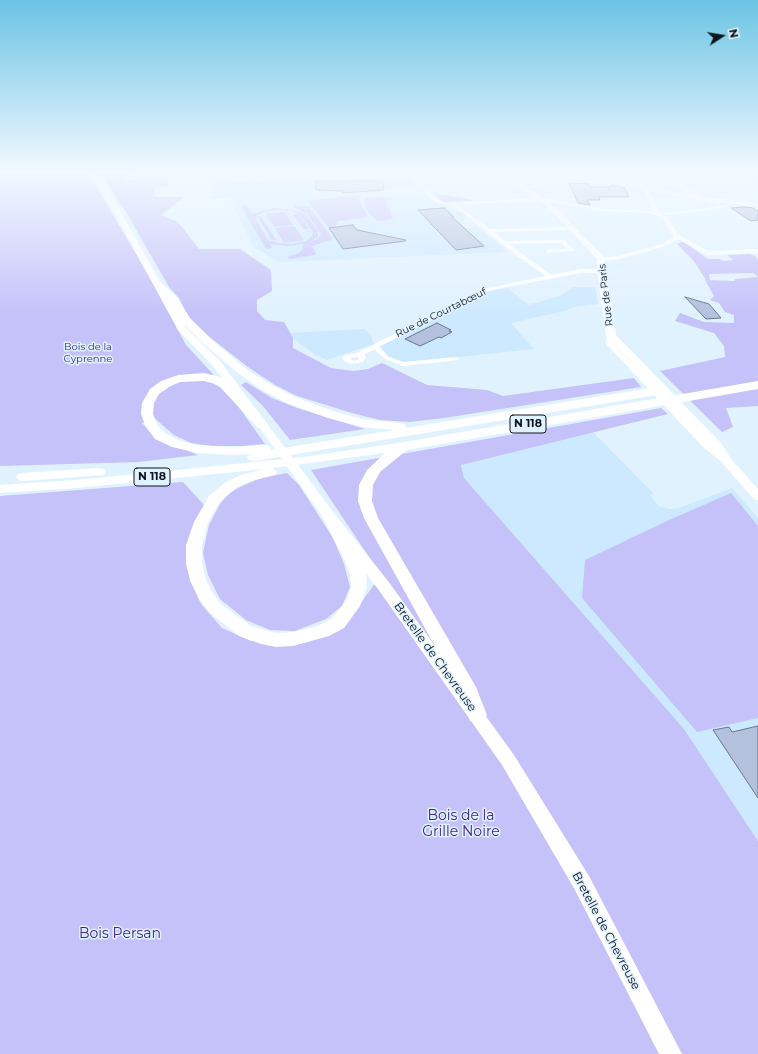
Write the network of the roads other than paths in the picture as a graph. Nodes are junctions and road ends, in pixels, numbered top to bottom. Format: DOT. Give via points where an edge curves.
graph roads {
  1 [pos="122,219"];
  2 [pos="474,219"];
  3 [pos="562,219"];
  4 [pos="663,219"];
  5 [pos="666,219"];
  6 [pos="666,223"];
  7 [pos="570,228"];
  8 [pos="489,231"];
  9 [pos="676,236"];
  10 [pos="504,243"];
  11 [pos="549,251"];
  12 [pos="758,251"];
  13 [pos="601,259"];
  14 [pos="598,271"];
  15 [pos="549,277"];
  16 [pos="160,286"];
  17 [pos="375,346"];
  18 [pos="358,354"];
  19 [pos="456,359"];
  20 [pos="758,376"];
  21 [pos="758,385"];
  22 [pos="689,391"];
  23 [pos="647,398"];
  24 [pos="264,425"];
  25 [pos="437,426"];
  26 [pos="404,446"];
  27 [pos="303,455"];
  28 [pos="0,479"];
  29 [pos="0,489"];
  30 [pos="758,496"];
  31 [pos="329,516"];
  32 [pos="478,715"];
  33 [pos="671,1054"];
  1 -- 16 [label="main road, Bretelle de Chevreuse"];
  2 -- 8 [label="street"];
  3 -- 7 [label="main road"];
  4 -- 6 [label="street"];
  5 -- 9 [label="street"];
  7 -- 8 [label="street"];
  7 -- 13 [label="main road"];
  8 -- 10 [label="street"];
  9 -- 12 [label="street" via="707,253"];
  9 -- 13 [label="street, Rue de Paris" via="672,242 664,245 618,258"];
  10 -- 11 [label="street" via="563,241 571,250"];
  10 -- 15 [label="street"];
  13 -- 30 [label="main road, Rue de Paris" via="611,336 717,445 726,461"];
  14 -- 15 [label="street, Rue de Courtabœuf" via="581,271"];
  15 -- 17 [label="street, Rue de Courtabœuf" via="485,290"];
  16 -- 24 [label="main road, Bretelle de Chevreuse" via="183,330 216,363"];
  16 -- 25 [label="highway" via="173,299 186,320 219,352 266,387 291,400 362,423 404,427"];
  17 -- 18 [label="street, Rue de Courtabœuf"];
  17 -- 19 [label="street" via="387,358 403,364"];
  20 -- 22 [label="highway, N 118"];
  21 -- 22 [label="highway, N 118"];
  22 -- 23 [label="highway, N 118"];
  23 -- 25 [label="highway, N 118"];
  23 -- 26 [label="highway, N 118"];
  24 -- 27 [label="highway" via="224,384 204,377 178,379 165,384 154,392 148,403 147,414 152,427 160,436 189,447"];
  24 -- 31 [label="main road, Bretelle de Chevreuse"];
  25 -- 27 [label="highway, N 118"];
  26 -- 27 [label="highway, N 118"];
  26 -- 32 [label="highway" via="374,470 366,485 365,500 371,518 467,687"];
  27 -- 28 [label="highway, N 118"];
  27 -- 29 [label="highway, N 118" via="78,484"];
  27 -- 31 [label="highway" via="290,467 246,478 214,499 201,522 194,545 194,564 205,595 215,608 245,631 261,637 276,640 292,639 308,636 338,623 354,602 359,587 353,561"];
  31 -- 32 [label="main road, Bretelle de Chevreuse"];
  32 -- 33 [label="main road, Bretelle de Chevreuse" via="582,883"];
}
